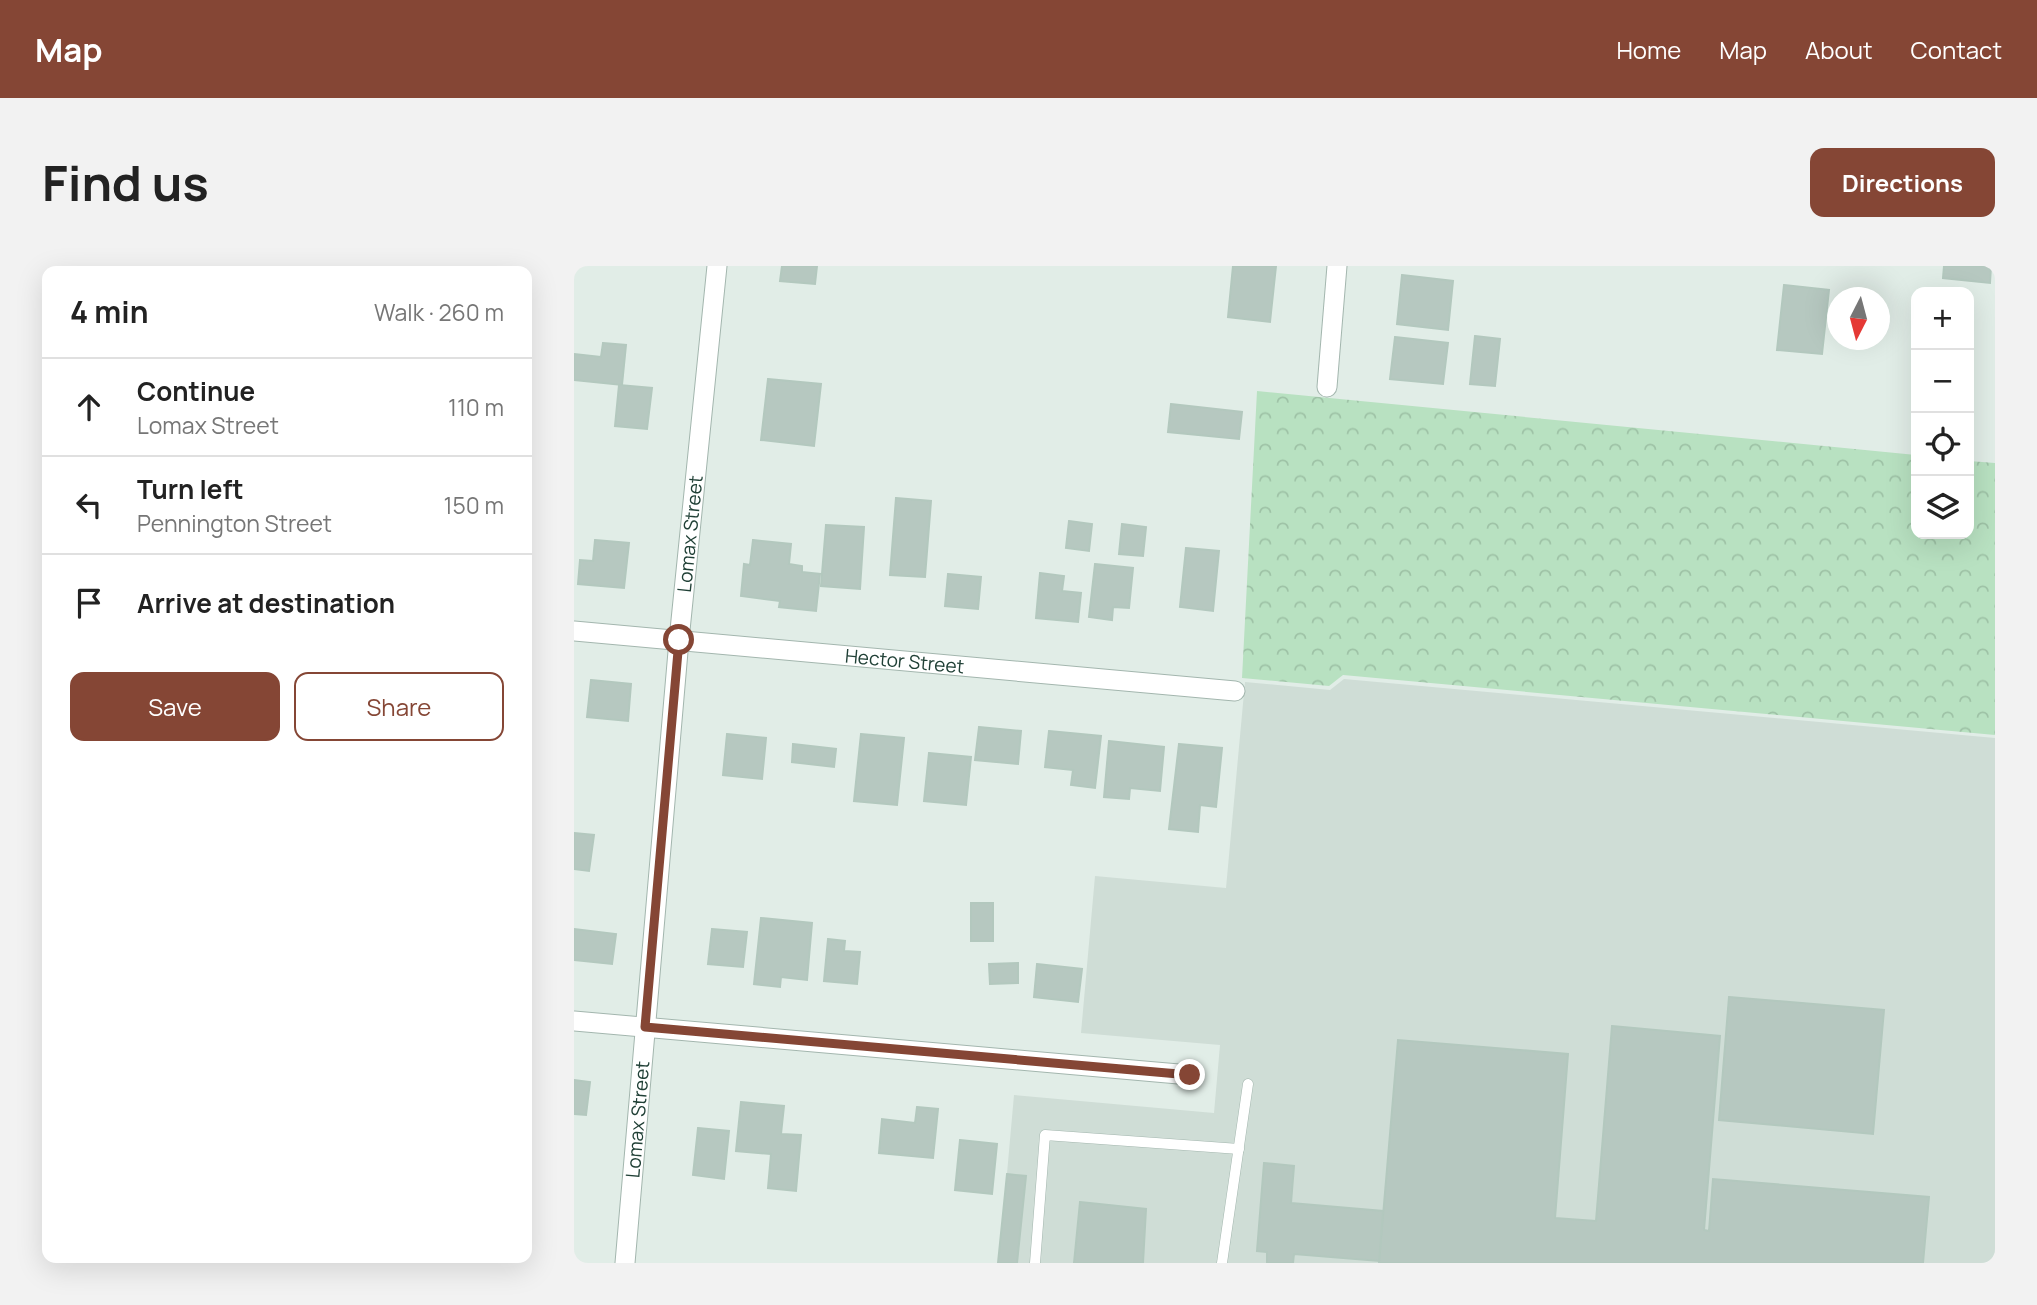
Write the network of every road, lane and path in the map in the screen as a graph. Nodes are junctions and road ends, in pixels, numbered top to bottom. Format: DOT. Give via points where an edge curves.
graph roads {
  1 [pos="717,266"];
  2 [pos="1337,266"];
  3 [pos="1327,387"];
  4 [pos="574,631"];
  5 [pos="679,640"];
  6 [pos="1234,691"];
  7 [pos="574,1021"];
  8 [pos="645,1027"];
  9 [pos="1190,1075"];
  10 [pos="1248,1084"];
  11 [pos="1239,1149"];
  12 [pos="625,1263"];
  13 [pos="1035,1263"];
  14 [pos="1222,1263"];
  1 -- 5 [label="street, Lomax Street"];
  2 -- 3 [label="street"];
  4 -- 5 [label="street, Hector Street"];
  5 -- 6 [label="street, Hector Street"];
  5 -- 8 [label="street, Lomax Street"];
  7 -- 8 [label="street"];
  8 -- 9 [label="street"];
  8 -- 12 [label="street, Lomax Street"];
  10 -- 11 [label="lane"];
  11 -- 13 [label="lane" via="1045,1135"];
  11 -- 14 [label="lane"];
}
